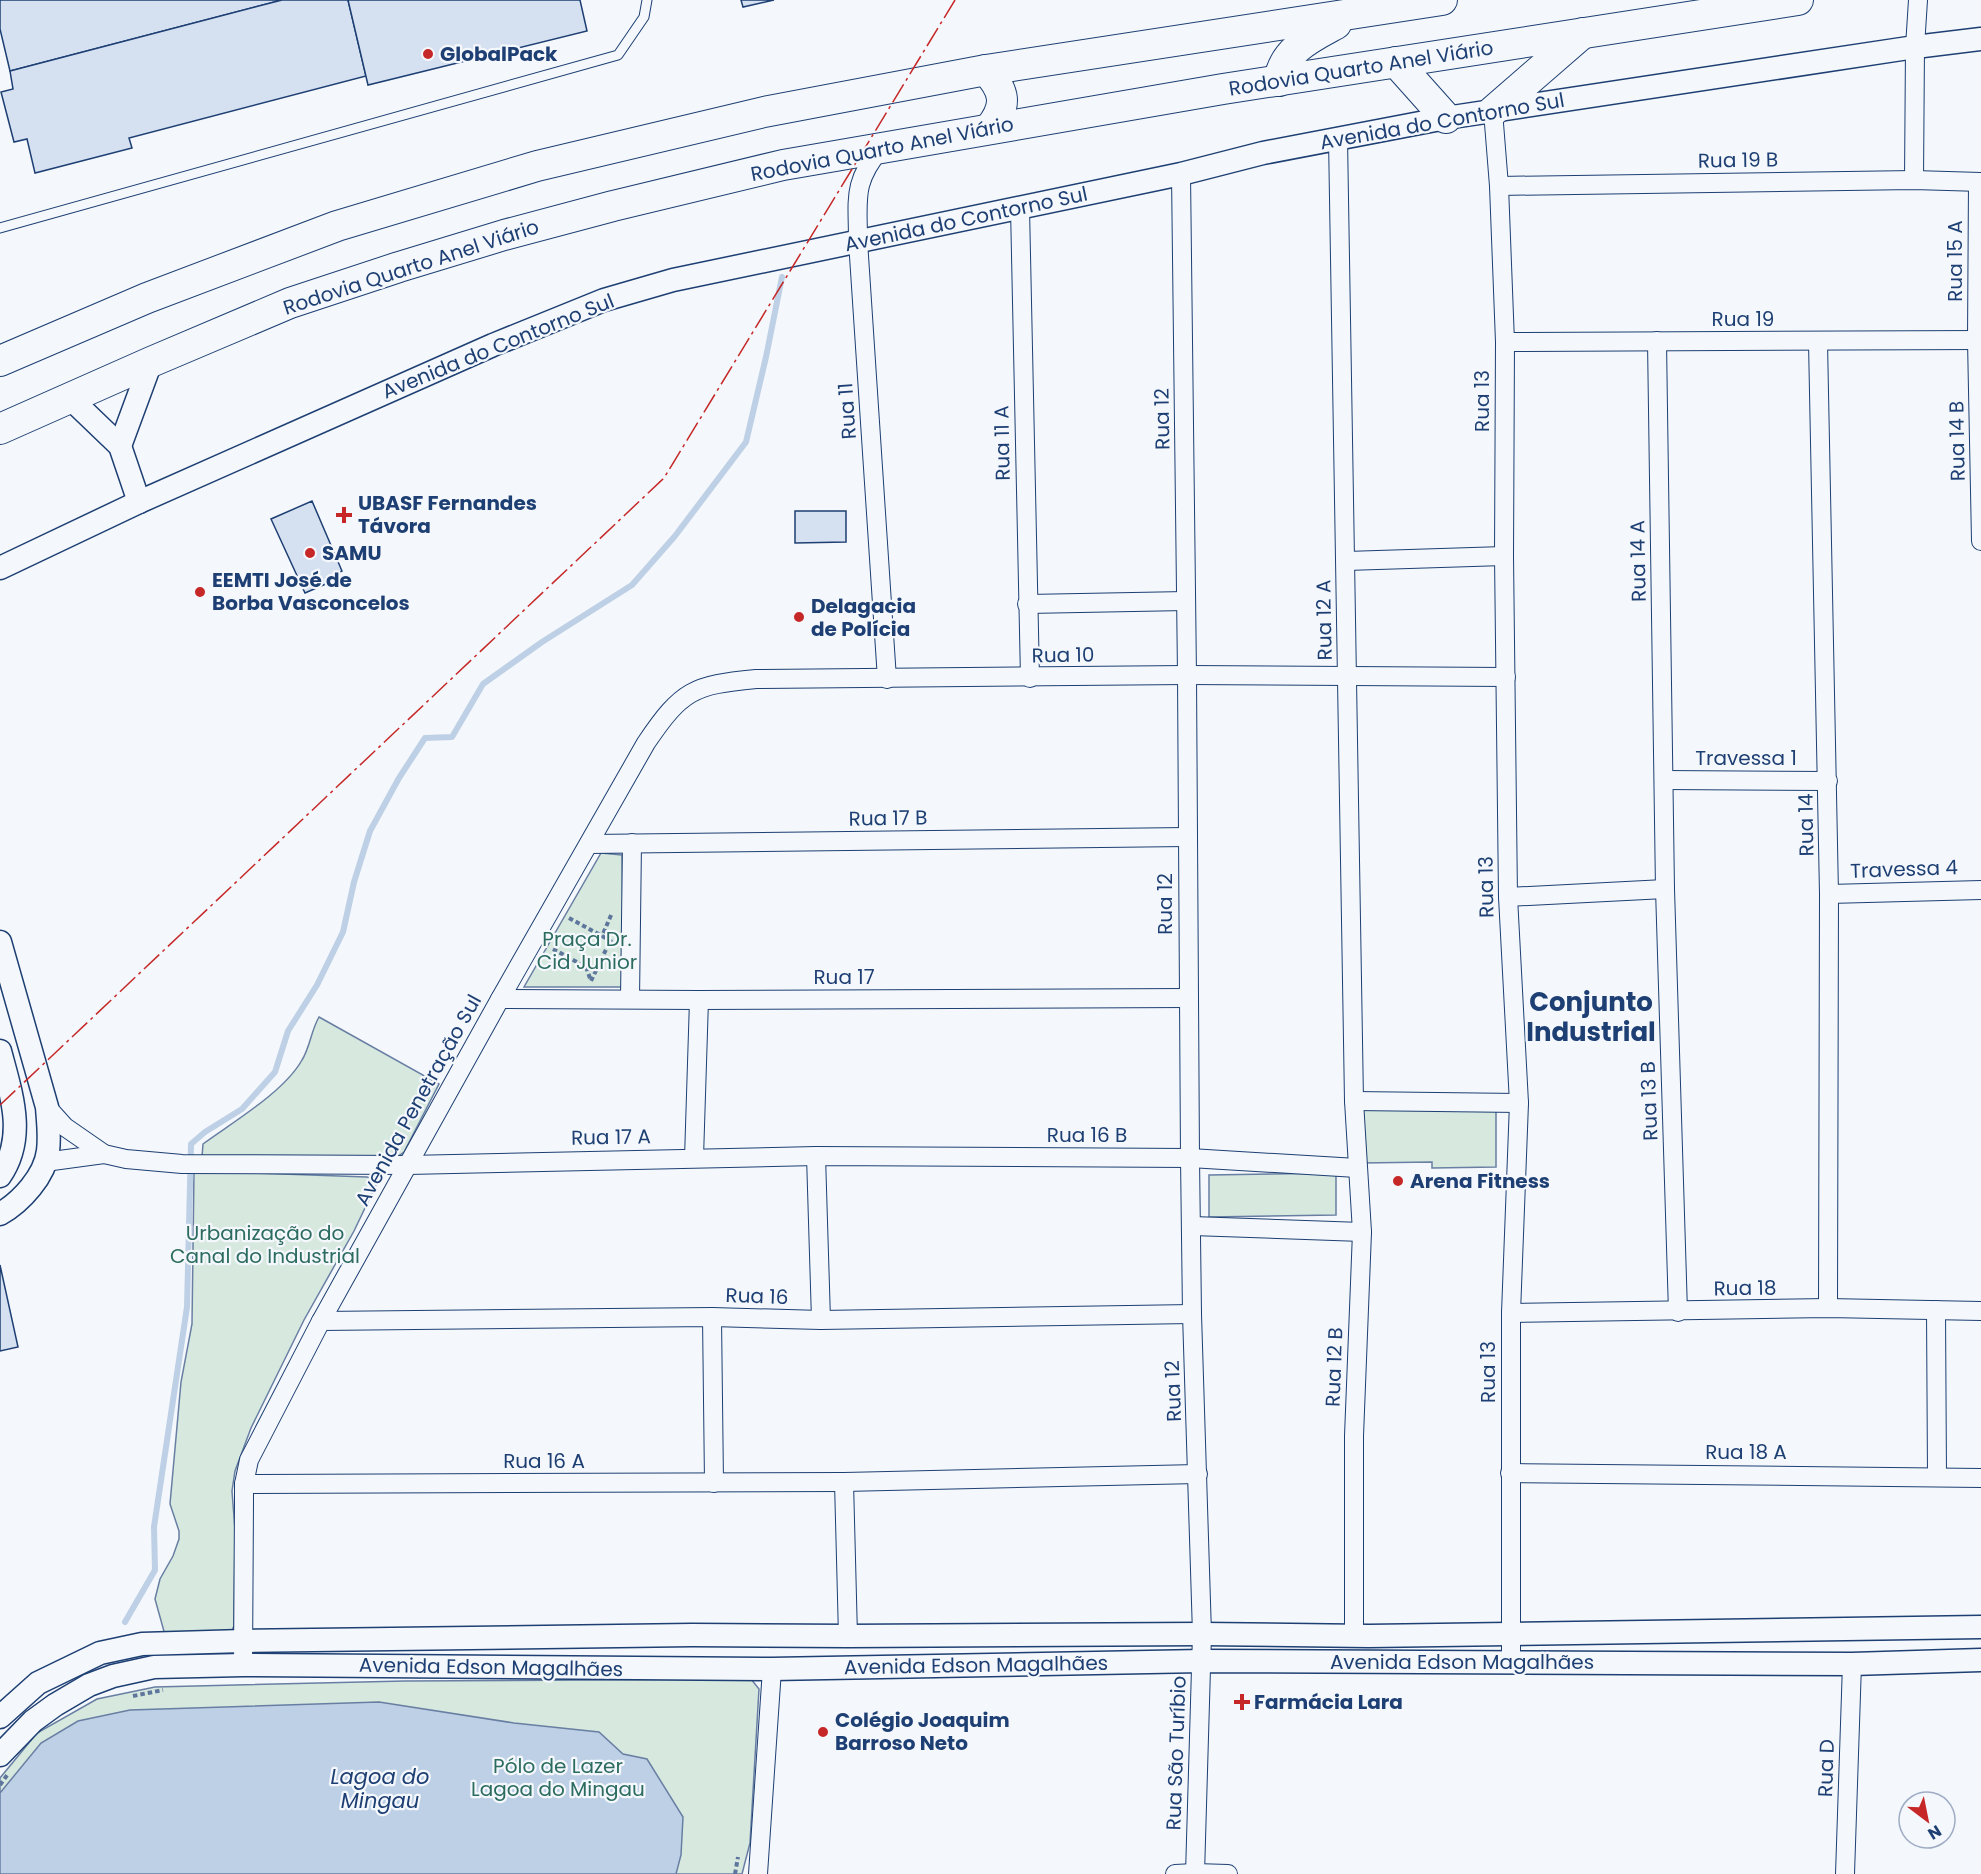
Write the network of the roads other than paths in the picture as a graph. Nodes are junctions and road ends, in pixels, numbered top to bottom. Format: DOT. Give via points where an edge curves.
graph roads {
  1 [pos="647,0"];
  2 [pos="1442,0"];
  3 [pos="1798,0"];
  4 [pos="1918,0"];
  5 [pos="1355,15"];
  6 [pos="1583,33"];
  7 [pos="1981,39"];
  8 [pos="1915,47"];
  9 [pos="1396,62"];
  10 [pos="986,70"];
  11 [pos="1279,81"];
  12 [pos="1493,111"];
  13 [pos="1446,118"];
  14 [pos="990,128"];
  15 [pos="1338,138"];
  16 [pos="881,148"];
  17 [pos="1181,174"];
  18 [pos="1914,180"];
  19 [pos="1979,182"];
  20 [pos="1499,186"];
  21 [pos="1020,208"];
  22 [pos="0,228"];
  23 [pos="858,241"];
  24 [pos="1979,340"];
  25 [pos="1657,341"];
  26 [pos="1505,342"];
  27 [pos="1818,342"];
  28 [pos="0,361"];
  29 [pos="151,362"];
  30 [pos="70,398"];
  31 [pos="0,429"];
  32 [pos="120,446"];
  33 [pos="138,502"];
  34 [pos="1981,541"];
  35 [pos="1504,556"];
  36 [pos="1346,561"];
  37 [pos="0,568"];
  38 [pos="1186,602"];
  39 [pos="1027,604"];
  40 [pos="1187,675"];
  41 [pos="1348,675"];
  42 [pos="1506,677"];
  43 [pos="1030,678"];
  44 [pos="886,679"];
  45 [pos="646,743"];
  46 [pos="1664,780"];
  47 [pos="1828,781"];
  48 [pos="1187,837"];
  49 [pos="632,843"];
  50 [pos="590,844"];
  51 [pos="1665,889"];
  52 [pos="1981,890"];
  53 [pos="1829,894"];
  54 [pos="1508,897"];
  55 [pos="0,942"];
  56 [pos="1188,998"];
  57 [pos="500,999"];
  58 [pos="630,999"];
  59 [pos="699,1000"];
  60 [pos="0,1051"];
  61 [pos="1354,1101"];
  62 [pos="1519,1103"];
  63 [pos="47,1107"];
  64 [pos="104,1154"];
  65 [pos="816,1156"];
  66 [pos="694,1158"];
  67 [pos="1190,1158"];
  68 [pos="45,1162"];
  69 [pos="408,1165"];
  70 [pos="1357,1168"];
  71 [pos="0,1176"];
  72 [pos="0,1214"];
  73 [pos="1192,1226"];
  74 [pos="1362,1232"];
  75 [pos="1828,1308"];
  76 [pos="1936,1310"];
  77 [pos="1981,1311"];
  78 [pos="1678,1312"];
  79 [pos="1510,1313"];
  80 [pos="1192,1314"];
  81 [pos="712,1317"];
  82 [pos="821,1320"];
  83 [pos="321,1321"];
  84 [pos="1510,1473"];
  85 [pos="1198,1474"];
  86 [pos="1937,1476"];
  87 [pos="1981,1478"];
  88 [pos="844,1482"];
  89 [pos="714,1483"];
  90 [pos="244,1484"];
  91 [pos="1981,1628"];
  92 [pos="1202,1634"];
  93 [pos="692,1635"];
  94 [pos="1346,1635"];
  95 [pos="1512,1635"];
  96 [pos="848,1636"];
  97 [pos="243,1641"];
  98 [pos="1202,1660"];
  99 [pos="1981,1660"];
  100 [pos="1511,1662"];
  101 [pos="1334,1663"];
  102 [pos="1852,1664"];
  103 [pos="243,1665"];
  104 [pos="686,1669"];
  105 [pos="772,1669"];
  106 [pos="0,1717"];
  107 [pos="5,1764"];
  108 [pos="1195,1873"];
  109 [pos="758,1874"];
  110 [pos="1175,1874"];
  111 [pos="1228,1874"];
  112 [pos="1845,1874"];
  1 -- 22 [label="lane" via="644,17 618,55"];
  2 -- 5 [label="highway"];
  3 -- 6 [label="highway, Rodovia Quarto Anel Viário"];
  4 -- 8 [label="street"];
  5 -- 10 [label="highway"];
  5 -- 11 [label="highway" via="1297,48 1280,72"];
  6 -- 9 [label="highway, Rodovia Quarto Anel Viário"];
  6 -- 12 [label="highway"];
  7 -- 8 [label="street, Avenida do Contorno Sul"];
  8 -- 12 [label="street, Avenida do Contorno Sul"];
  8 -- 18 [label="street"];
  9 -- 11 [label="highway, Rodovia Quarto Anel Viário"];
  9 -- 13 [label="highway"];
  10 -- 14 [label="highway" via="1002,96 1001,114"];
  10 -- 28 [label="highway" via="764,112 526,169 337,226 147,298"];
  11 -- 14 [label="highway, Rodovia Quarto Anel Viário"];
  12 -- 13 [label="street, Avenida do Contorno Sul"];
  12 -- 20 [label="street, Rua 13"];
  13 -- 15 [label="street, Avenida do Contorno Sul"];
  14 -- 16 [label="highway, Rodovia Quarto Anel Viário"];
  15 -- 17 [label="street, Avenida do Contorno Sul"];
  15 -- 36 [label="street, Rua 12 A"];
  16 -- 23 [label="street, Rua 11" via="867,165 858,187"];
  16 -- 29 [label="highway, Rodovia Quarto Anel Viário" via="783,165 504,235 290,303"];
  17 -- 21 [label="street, Avenida do Contorno Sul"];
  17 -- 38 [label="street, Rua 12"];
  18 -- 19 [label="street, Rua 19 B"];
  18 -- 20 [label="street, Rua 19 B"];
  19 -- 24 [label="street, Rua 15 A"];
  20 -- 26 [label="street, Rua 13"];
  21 -- 23 [label="street, Avenida do Contorno Sul"];
  21 -- 39 [label="street, Rua 11 A"];
  23 -- 33 [label="street, Avenida do Contorno Sul" via="673,280 604,300"];
  23 -- 44 [label="street, Rua 11"];
  24 -- 27 [label="street, Rua 19"];
  24 -- 34 [label="street, Rua 14 B"];
  25 -- 26 [label="street, Rua 19"];
  25 -- 27 [label="street, Rua 19"];
  25 -- 46 [label="street, Rua 14 A"];
  26 -- 35 [label="street, Rua 13"];
  27 -- 47 [label="street, Rua 14"];
  29 -- 30 [label="highway, Rodovia Quarto Anel Viário"];
  29 -- 32 [label="street"];
  30 -- 31 [label="highway, Rodovia Quarto Anel Viário"];
  30 -- 32 [label="street"];
  32 -- 33 [label="street"];
  33 -- 37 [label="street, Avenida do Contorno Sul"];
  35 -- 36 [label="street"];
  35 -- 42 [label="street, Rua 13"];
  36 -- 41 [label="street, Rua 12 A"];
  38 -- 39 [label="street"];
  38 -- 40 [label="street, Rua 12"];
  39 -- 43 [label="street, Rua 11 A"];
  40 -- 41 [label="street, Rua 10"];
  40 -- 43 [label="street, Rua 10"];
  40 -- 48 [label="street, Rua 12"];
  41 -- 42 [label="street, Rua 10"];
  41 -- 61 [label="street, Rua 12 A"];
  42 -- 54 [label="street, Rua 13"];
  43 -- 44 [label="street, Rua 10"];
  44 -- 45 [label="street, Rua 10" via="756,680 700,688 672,706"];
  45 -- 50 [label="street, Avenida Penetração Sul"];
  46 -- 47 [label="street, Travessa 1"];
  46 -- 51 [label="street, Rua 13 B"];
  47 -- 53 [label="street, Rua 14"];
  48 -- 49 [label="street, Rua 17 B"];
  48 -- 56 [label="street, Rua 12"];
  49 -- 50 [label="street, Rua 17 B"];
  49 -- 58 [label="street"];
  50 -- 57 [label="street, Avenida Penetração Sul"];
  51 -- 54 [label="street"];
  51 -- 78 [label="street, Rua 13 B"];
  52 -- 53 [label="street, Travessa 4"];
  53 -- 75 [label="street, Rua 14"];
  54 -- 62 [label="street, Rua 13"];
  55 -- 63 [label="street"];
  56 -- 59 [label="street, Rua 17"];
  56 -- 67 [label="street, Rua 12"];
  57 -- 58 [label="street, Rua 17"];
  57 -- 69 [label="street, Avenida Penetração Sul"];
  58 -- 59 [label="street, Rua 17"];
  59 -- 66 [label="street"];
  60 -- 71 [label="street" via="16,1126 7,1166"];
  61 -- 62 [label="street"];
  61 -- 70 [label="street, Rua 12 B"];
  62 -- 79 [label="street, Rua 13"];
  63 -- 64 [label="street" via="65,1127"];
  63 -- 68 [label="street"];
  64 -- 68 [label="street"];
  64 -- 69 [label="street, Rua 17 A" via="182,1164"];
  65 -- 66 [label="street, Rua 17 A"];
  65 -- 67 [label="street, Rua 16 B"];
  65 -- 82 [label="street"];
  66 -- 69 [label="street, Rua 17 A"];
  67 -- 70 [label="street, Rua 16 B"];
  67 -- 73 [label="street, Rua 12"];
  68 -- 72 [label="street" via="21,1198"];
  69 -- 83 [label="street, Avenida Penetração Sul"];
  70 -- 74 [label="street, Rua 12 B"];
  73 -- 74 [label="street"];
  73 -- 80 [label="street, Rua 12"];
  74 -- 94 [label="street, Rua 12 B"];
  75 -- 76 [label="street, Rua 18"];
  75 -- 78 [label="street, Rua 18"];
  76 -- 77 [label="street, Rua 18"];
  76 -- 86 [label="street"];
  78 -- 79 [label="street, Rua 18"];
  79 -- 84 [label="street, Rua 13"];
  80 -- 82 [label="street, Rua 16"];
  80 -- 85 [label="street, Rua 12"];
  81 -- 82 [label="street, Rua 16"];
  81 -- 83 [label="street, Rua 16"];
  81 -- 89 [label="street"];
  83 -- 90 [label="street, Avenida Penetração Sul" via="249,1460"];
  84 -- 86 [label="street, Rua 18 A"];
  84 -- 95 [label="street, Rua 13"];
  85 -- 88 [label="street"];
  85 -- 92 [label="street, Rua 12"];
  86 -- 87 [label="street, Rua 18 A"];
  88 -- 89 [label="street, Rua 16 A"];
  88 -- 96 [label="street"];
  89 -- 90 [label="street, Rua 16 A"];
  90 -- 97 [label="street, Avenida Penetração Sul"];
  91 -- 95 [label="street, Avenida Edson Magalhães"];
  92 -- 94 [label="street, Avenida Edson Magalhães"];
  92 -- 96 [label="street, Avenida Edson Magalhães"];
  92 -- 98 [label="street, Rua São Turíbio"];
  93 -- 96 [label="street, Avenida Edson Magalhães"];
  93 -- 97 [label="street, Avenida Edson Magalhães"];
  93 -- 104 [label="street"];
  94 -- 95 [label="street, Avenida Edson Magalhães"];
  94 -- 101 [label="street"];
  95 -- 100 [label="street, Rua 13"];
  97 -- 103 [label="street, Avenida Penetração Sul"];
  97 -- 106 [label="street, Avenida Edson Magalhães" via="142,1644 100,1653 38,1683"];
  98 -- 101 [label="street, Avenida Edson Magalhães"];
  98 -- 105 [label="street, Avenida Edson Magalhães"];
  98 -- 108 [label="street, Rua São Turíbio"];
  99 -- 102 [label="street, Avenida Edson Magalhães"];
  100 -- 101 [label="street, Avenida Edson Magalhães"];
  100 -- 102 [label="street, Avenida Edson Magalhães"];
  102 -- 112 [label="street, Rua D"];
  103 -- 104 [label="street, Avenida Edson Magalhães"];
  103 -- 107 [label="street, Avenida Edson Magalhães" via="154,1667 89,1685 33,1721"];
  104 -- 105 [label="street, Avenida Edson Magalhães"];
  105 -- 109 [label="street"];
  108 -- 110 [label="street"];
  108 -- 111 [label="street"];
}
